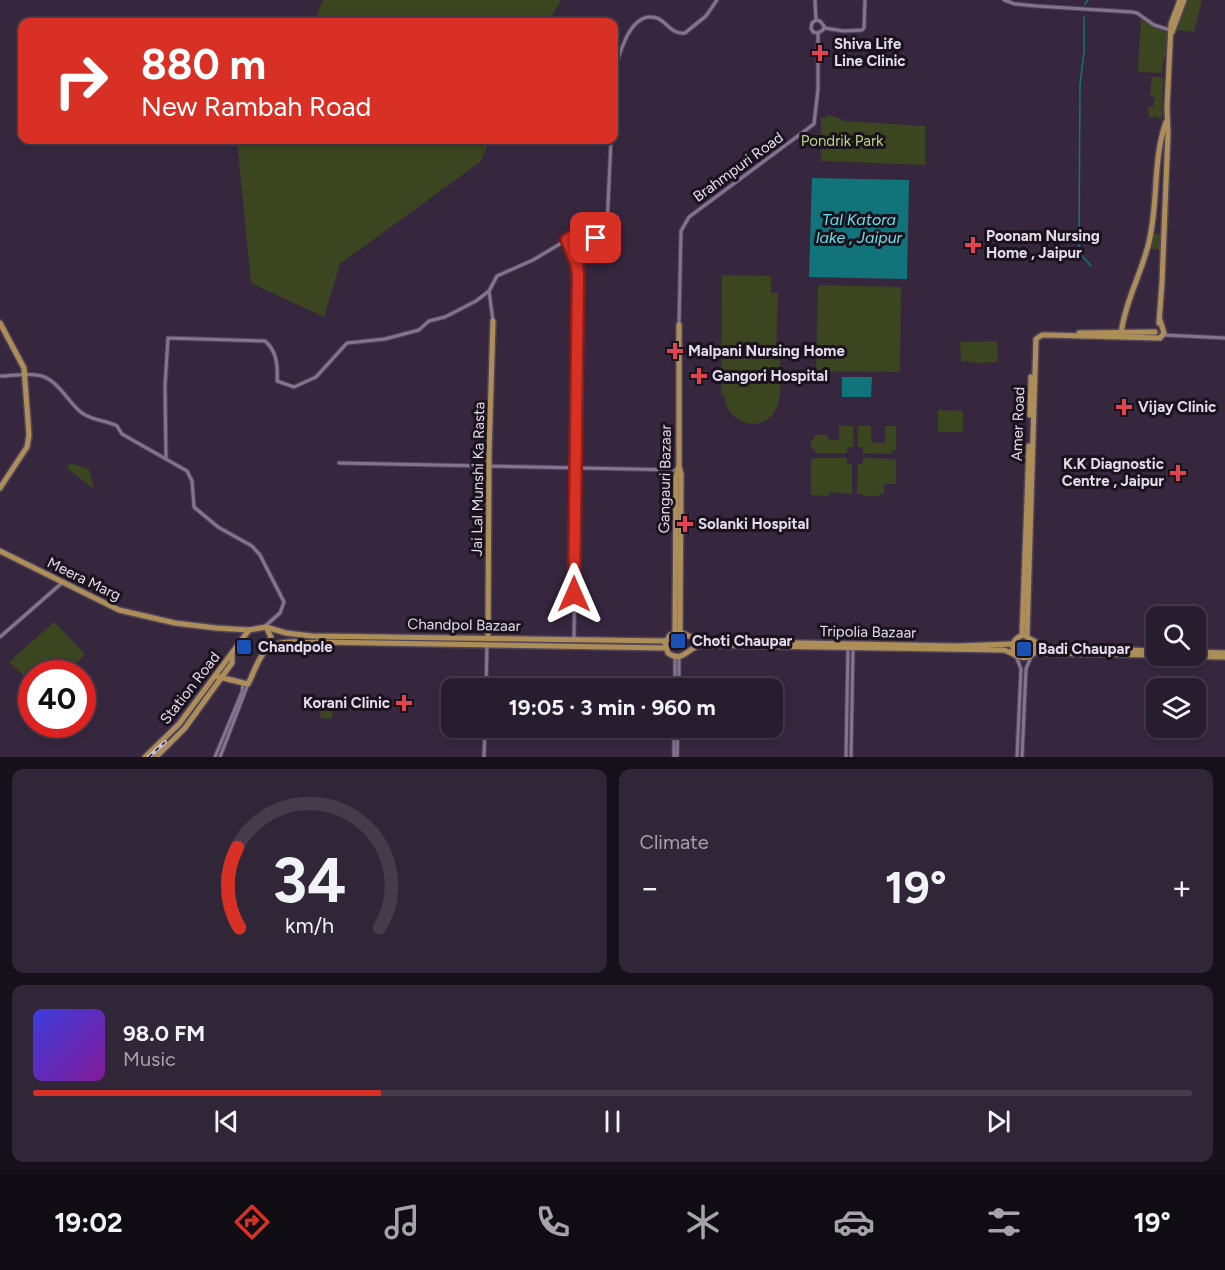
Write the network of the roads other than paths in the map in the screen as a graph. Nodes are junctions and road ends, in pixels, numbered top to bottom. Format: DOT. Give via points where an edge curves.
graph roads {
  1 [pos="717,0"];
  2 [pos="815,0"];
  3 [pos="865,0"];
  4 [pos="1004,0"];
  5 [pos="1182,0"];
  6 [pos="816,20"];
  7 [pos="824,28"];
  8 [pos="1172,31"];
  9 [pos="818,33"];
  10 [pos="618,65"];
  11 [pos="1167,120"];
  12 [pos="611,144"];
  13 [pos="567,240"];
  14 [pos="489,291"];
  15 [pos="493,321"];
  16 [pos="0,323"];
  17 [pos="679,325"];
  18 [pos="1159,333"];
  19 [pos="1121,334"];
  20 [pos="1225,338"];
  21 [pos="26,375"];
  22 [pos="0,376"];
  23 [pos="166,459"];
  24 [pos="339,463"];
  25 [pos="489,467"];
  26 [pos="575,468"];
  27 [pos="678,468"];
  28 [pos="0,488"];
  29 [pos="0,549"];
  30 [pos="63,582"];
  31 [pos="264,627"];
  32 [pos="232,630"];
  33 [pos="249,630"];
  34 [pos="678,632"];
  35 [pos="1024,635"];
  36 [pos="0,637"];
  37 [pos="688,637"];
  38 [pos="488,638"];
  39 [pos="574,640"];
  40 [pos="1034,641"];
  41 [pos="240,643"];
  42 [pos="666,644"];
  43 [pos="1012,644"];
  44 [pos="487,645"];
  45 [pos="850,646"];
  46 [pos="905,646"];
  47 [pos="267,648"];
  48 [pos="688,652"];
  49 [pos="1146,652"];
  50 [pos="1146,653"];
  51 [pos="1206,653"];
  52 [pos="1033,654"];
  53 [pos="1206,655"];
  54 [pos="1225,655"];
  55 [pos="1016,656"];
  56 [pos="677,657"];
  57 [pos="218,676"];
  58 [pos="486,678"];
  59 [pos="677,678"];
  60 [pos="245,684"];
  61 [pos="485,738"];
  62 [pos="676,738"];
  63 [pos="145,757"];
  64 [pos="156,757"];
  65 [pos="215,757"];
  66 [pos="220,757"];
  67 [pos="484,757"];
  68 [pos="675,757"];
  69 [pos="846,757"];
  70 [pos="851,757"];
  71 [pos="1019,757"];
  1 -- 10 [label="street" via="706,16 685,33 676,32 659,19 637,23 624,42"];
  2 -- 6 [label="street, Brahmpuri Road"];
  3 -- 7 [label="street" via="862,30"];
  4 -- 8 [label="street" via="1137,13 1154,26"];
  5 -- 8 [label="main road"];
  6 -- 7 [label="street"];
  6 -- 9 [label="street, Brahmpuri Road" via="811,28"];
  7 -- 9 [label="street"];
  8 -- 11 [label="main road"];
  9 -- 17 [label="street, Brahmpuri Road" via="814,124 683,225"];
  11 -- 18 [label="main road"];
  11 -- 19 [label="main road" via="1160,141 1149,243"];
  12 -- 13 [label="street" via="605,232 593,238 575,235"];
  13 -- 14 [label="street" via="497,276"];
  13 -- 26 [label="street" via="578,275"];
  14 -- 15 [label="street"];
  14 -- 23 [label="street" via="419,330 347,343 316,377 294,387 277,381 275,355 265,341 168,338"];
  15 -- 25 [label="main road, Jai Lal Munshi Ka Rasta"];
  16 -- 21 [label="main road"];
  17 -- 27 [label="main road, Gangauri Bazaar"];
  18 -- 19 [label="main road, Amer Road"];
  18 -- 20 [label="street"];
  19 -- 35 [label="main road, Amer Road" via="1041,335 1036,339"];
  21 -- 22 [label="street"];
  21 -- 23 [label="street" via="43,376 88,417 117,426 122,434"];
  21 -- 28 [label="main road" via="27,447"];
  23 -- 31 [label="street" via="189,473 194,507 260,555 284,602 280,614"];
  24 -- 25 [label="street"];
  25 -- 26 [label="street"];
  25 -- 38 [label="main road, Jai Lal Munshi Ka Rasta"];
  26 -- 27 [label="street"];
  26 -- 39 [label="street"];
  27 -- 34 [label="main road, Gangauri Bazaar"];
  29 -- 30 [label="main road, Meera Marg"];
  30 -- 32 [label="main road, Meera Marg" via="119,610"];
  30 -- 36 [label="street"];
  31 -- 33 [label="main road, Meera Marg"];
  31 -- 38 [label="main road, Chandpol Bazaar" via="303,636"];
  31 -- 47 [label="main road" via="271,637"];
  32 -- 33 [label="main road, Meera Marg"];
  32 -- 41 [label="main road"];
  33 -- 41 [label="main road, Station Road"];
  34 -- 37 [label="main road"];
  34 -- 42 [label="main road" via="670,635"];
  35 -- 40 [label="main road"];
  35 -- 43 [label="main road"];
  37 -- 45 [label="main road, Tripolia Bazaar" via="700,641"];
  37 -- 48 [label="main road"];
  38 -- 39 [label="main road, Chandpol Bazaar"];
  38 -- 44 [label="street"];
  39 -- 42 [label="main road, Chandpol Bazaar"];
  40 -- 49 [label="main road" via="1048,647"];
  40 -- 52 [label="main road"];
  41 -- 57 [label="main road, Station Road" via="232,663"];
  42 -- 44 [label="main road, Chandpol Bazaar"];
  42 -- 56 [label="main road" via="668,653"];
  43 -- 46 [label="main road, Tripolia Bazaar"];
  43 -- 55 [label="main road"];
  44 -- 47 [label="main road, Chandpol Bazaar" via="318,642 275,643"];
  44 -- 58 [label="street"];
  45 -- 46 [label="main road, Tripolia Bazaar"];
  45 -- 48 [label="main road, Tripolia Bazaar" via="700,645"];
  45 -- 69 [label="street"];
  45 -- 70 [label="street"];
  46 -- 55 [label="main road, Tripolia Bazaar" via="1004,650"];
  47 -- 60 [label="main road"];
  48 -- 56 [label="main road"];
  50 -- 52 [label="main road"];
  51 -- 54 [label="main road"];
  52 -- 55 [label="main road"];
  52 -- 71 [label="street" via="1027,661"];
  53 -- 54 [label="main road"];
  55 -- 71 [label="street" via="1021,669"];
  56 -- 59 [label="street"];
  57 -- 60 [label="main road"];
  57 -- 63 [label="main road, Station Road" via="179,724"];
  57 -- 64 [label="main road" via="185,728"];
  60 -- 65 [label="street"];
  60 -- 66 [label="street"];
  61 -- 67 [label="street"];
  62 -- 68 [label="street"];
}
